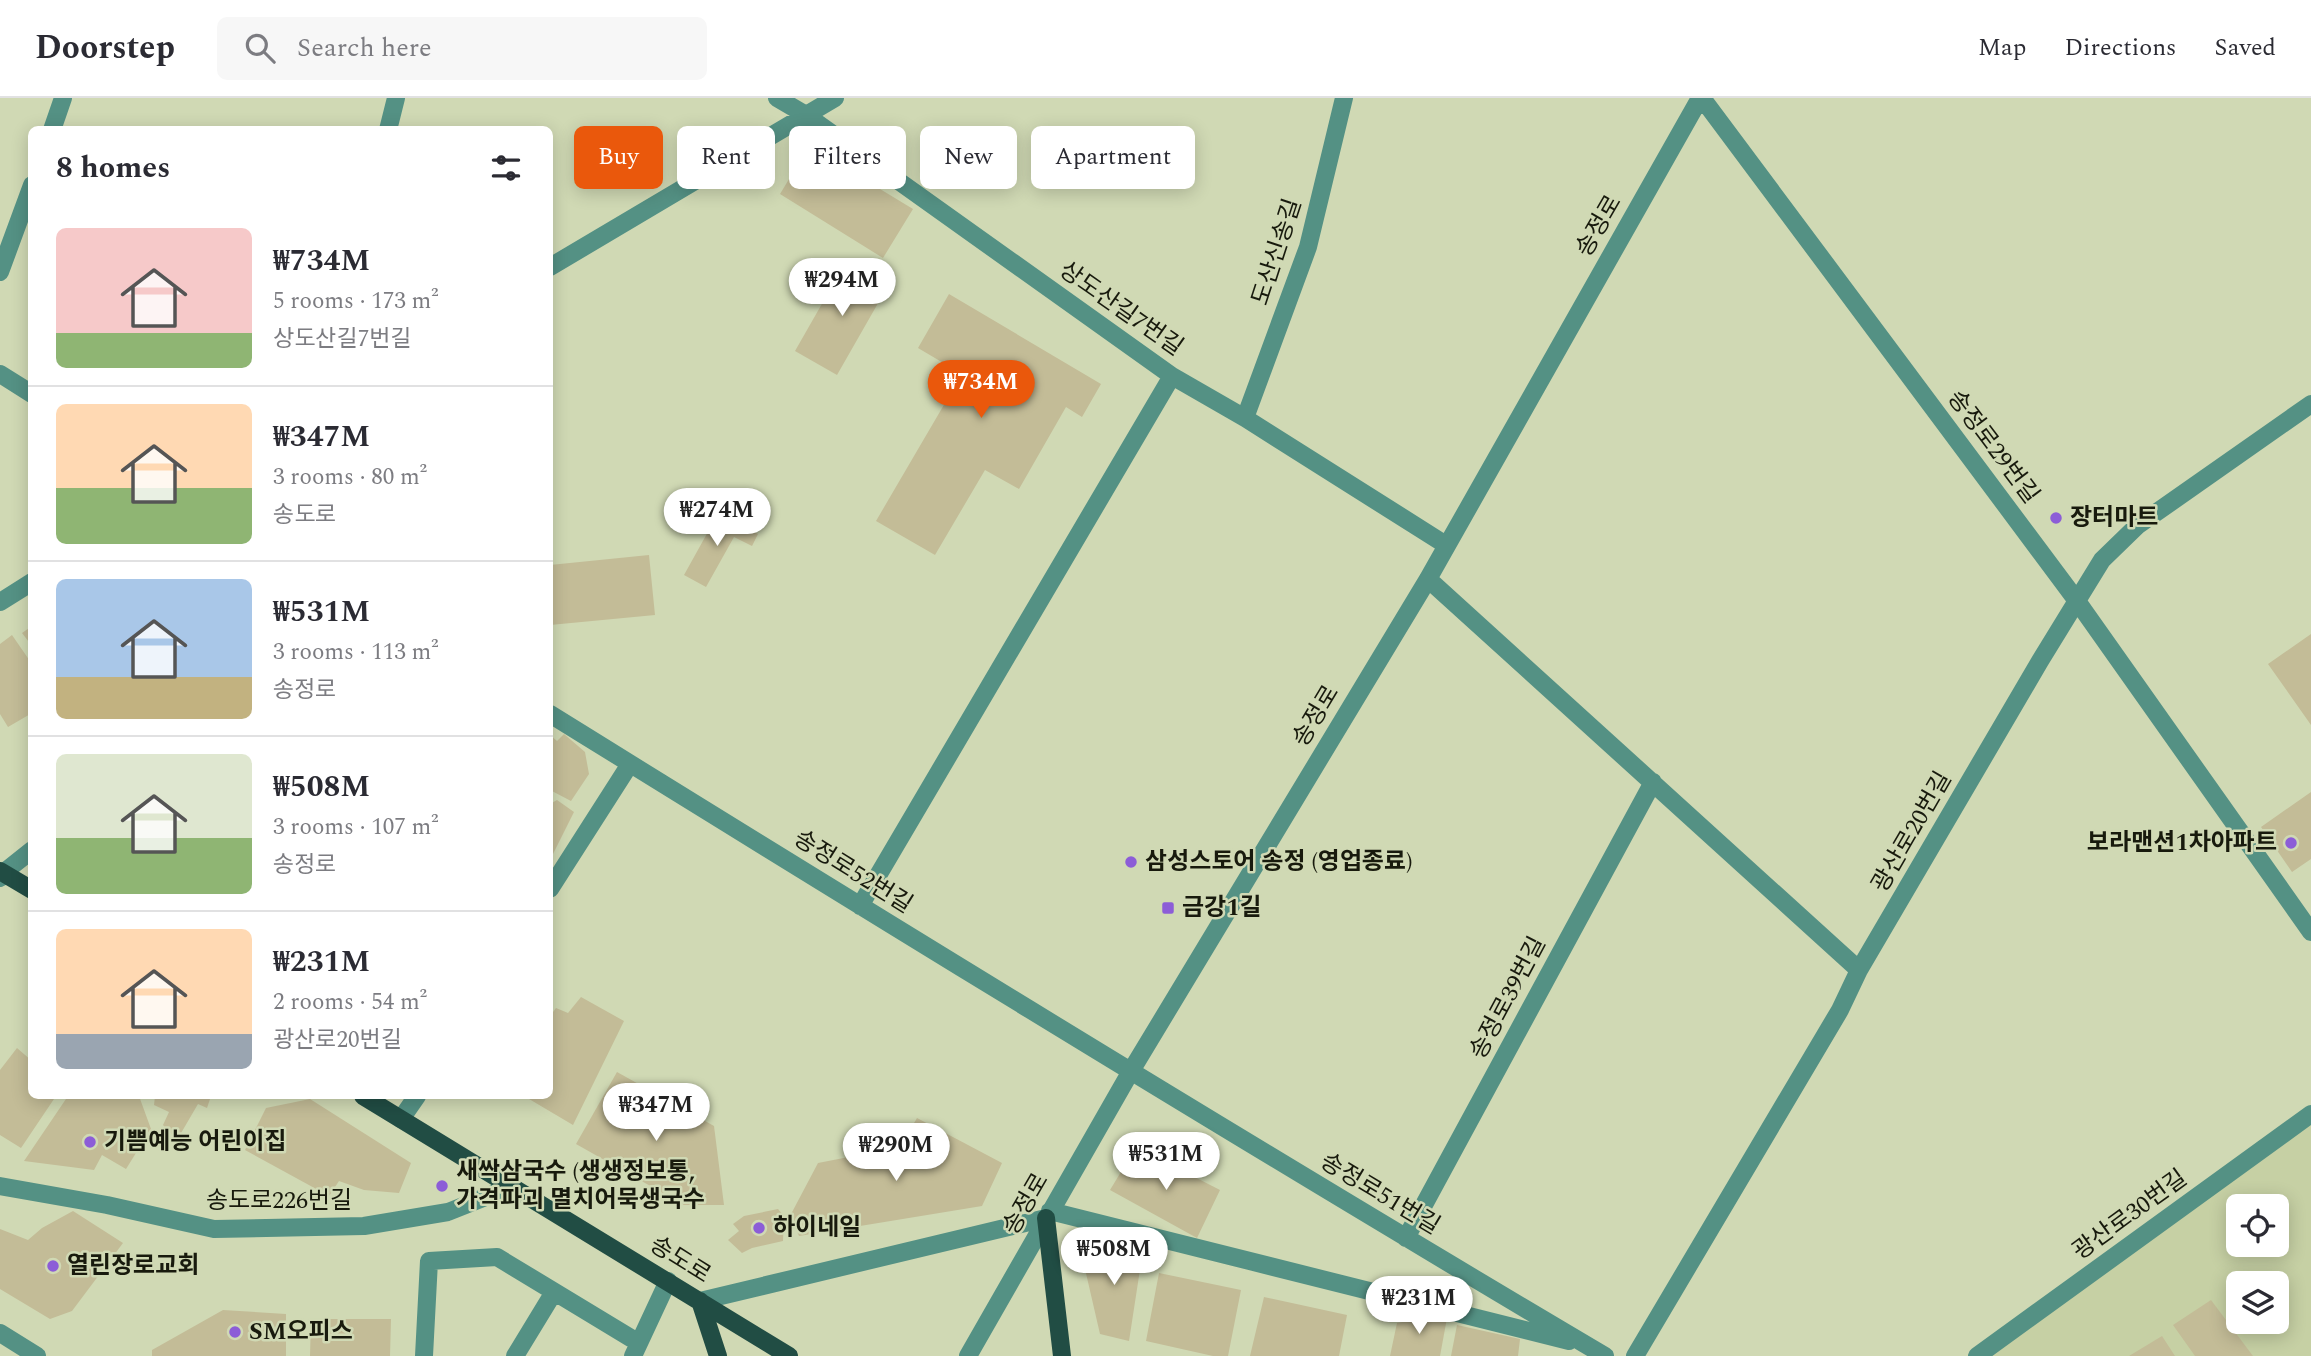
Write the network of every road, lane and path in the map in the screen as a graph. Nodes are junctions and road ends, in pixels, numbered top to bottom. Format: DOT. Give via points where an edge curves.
graph roads {
  1 [pos="63,98"];
  2 [pos="396,98"];
  3 [pos="778,98"];
  4 [pos="835,98"];
  5 [pos="1344,98"];
  6 [pos="1701,98"];
  7 [pos="807,115"];
  8 [pos="53,126"];
  9 [pos="389,126"];
  10 [pos="28,196"];
  11 [pos="553,265"];
  12 [pos="0,272"];
  13 [pos="0,374"];
  14 [pos="1172,376"];
  15 [pos="28,392"];
  16 [pos="2311,404"];
  17 [pos="1245,418"];
  18 [pos="1446,545"];
  19 [pos="1428,579"];
  20 [pos="28,584"];
  21 [pos="2077,601"];
  22 [pos="0,602"];
  23 [pos="553,716"];
  24 [pos="630,764"];
  25 [pos="1653,782"];
  26 [pos="28,853"];
  27 [pos="1,874"];
  28 [pos="553,884"];
  29 [pos="28,888"];
  30 [pos="860,906"];
  31 [pos="2311,932"];
  32 [pos="1859,970"];
  33 [pos="1131,1070"];
  34 [pos="368,1099"];
  35 [pos="414,1099"];
  36 [pos="2311,1114"];
  37 [pos="401,1119"];
  38 [pos="0,1186"];
  39 [pos="513,1186"];
  40 [pos="1048,1215"];
  41 [pos="1406,1238"];
  42 [pos="668,1281"];
  43 [pos="554,1292"];
  44 [pos="700,1301"];
  45 [pos="0,1333"];
  46 [pos="1589,1346"];
  47 [pos="636,1350"];
  48 [pos="37,1356"];
  49 [pos="424,1356"];
  50 [pos="515,1356"];
  51 [pos="718,1356"];
  52 [pos="789,1356"];
  53 [pos="968,1356"];
  54 [pos="1062,1356"];
  55 [pos="1605,1356"];
  56 [pos="1635,1356"];
  57 [pos="1977,1356"];
  1 -- 8 [label="street"];
  2 -- 9 [label="street"];
  3 -- 7 [label="street, 상도산길7번길"];
  4 -- 7 [label="street"];
  5 -- 17 [label="street, 도산신송길" via="1308,247"];
  6 -- 18 [label="street, 송정로"];
  6 -- 21 [label="street, 송정로29번길"];
  7 -- 11 [label="street"];
  7 -- 14 [label="street, 상도산길7번길"];
  10 -- 12 [label="street"];
  13 -- 15 [label="street"];
  14 -- 17 [label="street, 상도산길7번길"];
  14 -- 30 [label="street"];
  16 -- 21 [label="street, 광산로20번길" via="2137,526 2102,560"];
  17 -- 18 [label="street, 상도산길7번길"];
  18 -- 19 [label="street, 송정로"];
  19 -- 25 [label="street"];
  19 -- 33 [label="street, 송정로"];
  20 -- 22 [label="street"];
  21 -- 31 [label="street, 송정로29번길"];
  21 -- 32 [label="street, 광산로20번길"];
  23 -- 24 [label="street, 송정로52번길"];
  24 -- 28 [label="street"];
  24 -- 30 [label="street, 송정로52번길"];
  25 -- 32 [label="street"];
  25 -- 41 [label="street, 송정로39번길"];
  26 -- 27 [label="street"];
  27 -- 29 [label="main road"];
  30 -- 33 [label="street, 송정로52번길"];
  32 -- 56 [label="street, 광산로20번길" via="1840,1010"];
  33 -- 40 [label="street, 송정로"];
  33 -- 41 [label="street, 송정로51번길"];
  34 -- 37 [label="main road, 송도로"];
  35 -- 37 [label="street"];
  36 -- 57 [label="street, 광산로30번길"];
  37 -- 39 [label="main road, 송도로"];
  38 -- 39 [label="street, 송도로226번길" via="214,1229 364,1226 449,1212"];
  39 -- 42 [label="main road, 송도로"];
  40 -- 44 [label="street"];
  40 -- 46 [label="street"];
  40 -- 53 [label="street, 송정로"];
  40 -- 54 [label="main road"];
  41 -- 46 [label="street, 송정로51번길"];
  42 -- 44 [label="main road, 송도로"];
  42 -- 47 [label="street"];
  43 -- 47 [label="street"];
  43 -- 49 [label="street" via="497,1257 429,1261"];
  43 -- 50 [label="street"];
  44 -- 51 [label="main road"];
  44 -- 52 [label="main road, 송도로"];
  45 -- 48 [label="street"];
  46 -- 55 [label="street, 송정로51번길"];
}
